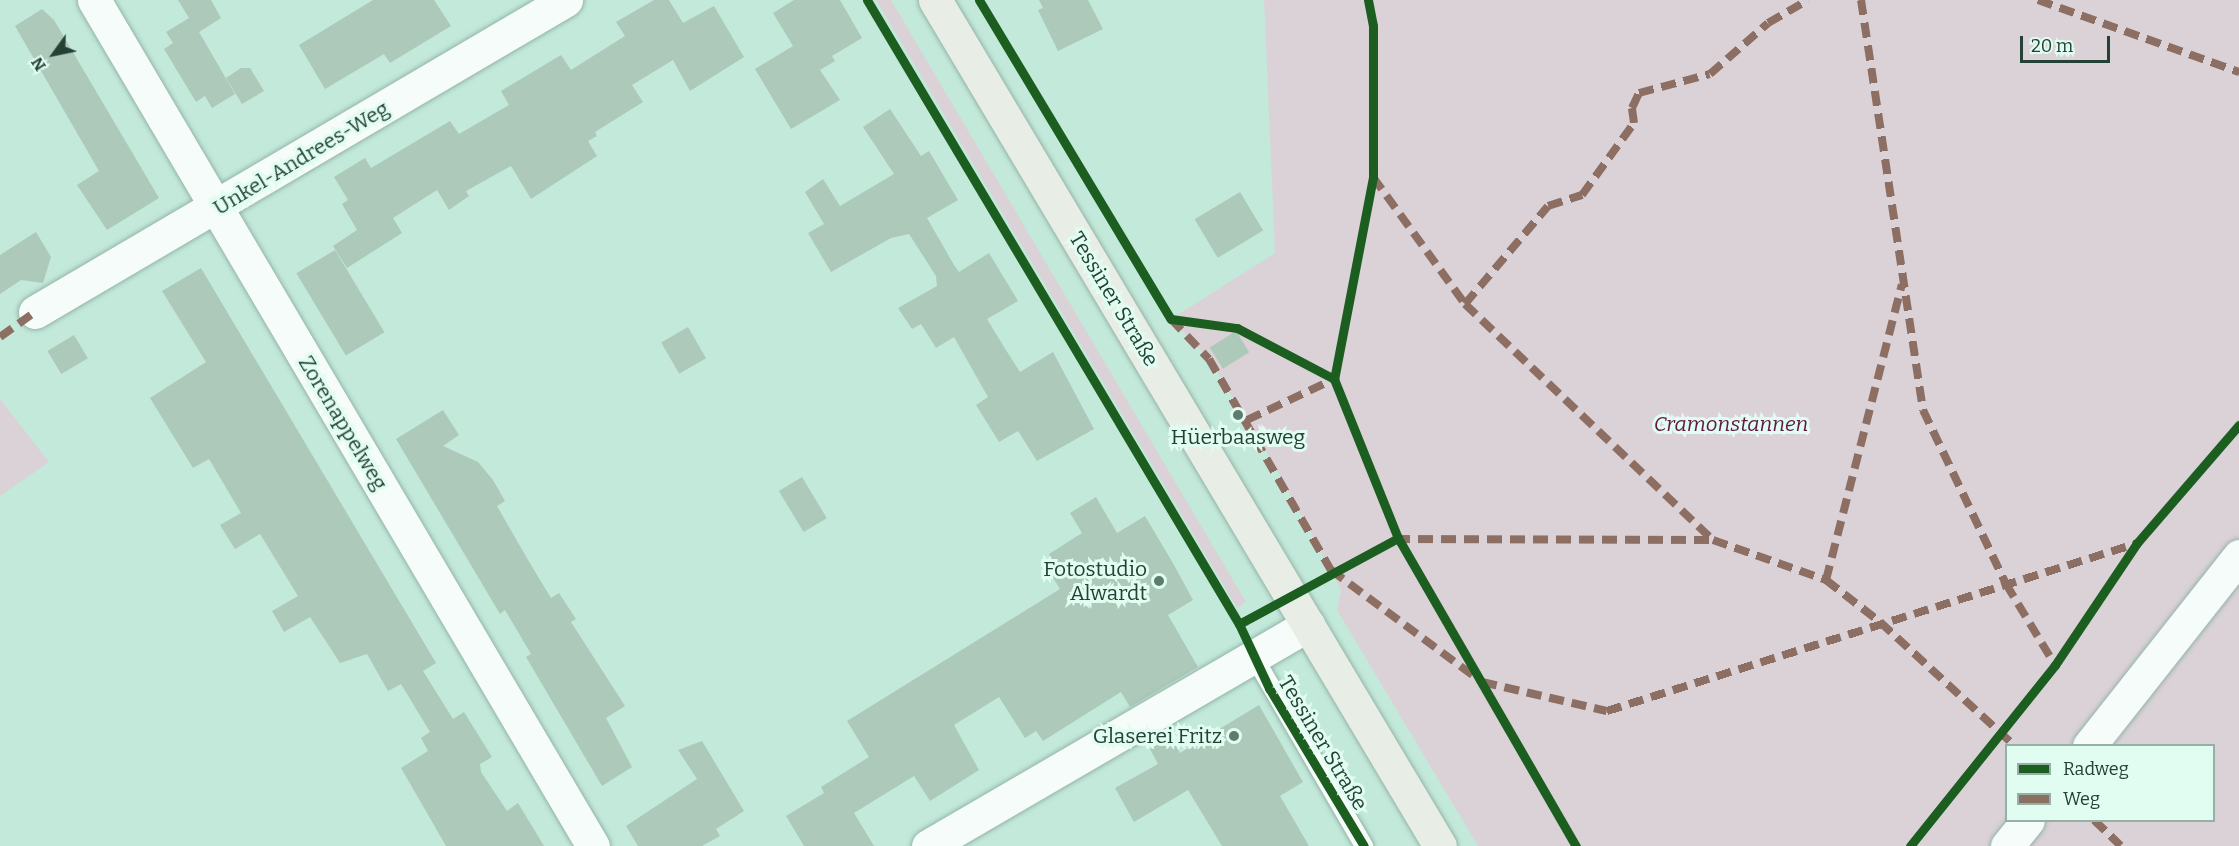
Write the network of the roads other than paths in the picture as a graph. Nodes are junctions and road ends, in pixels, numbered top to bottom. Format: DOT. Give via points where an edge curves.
graph roads {
  1 [pos="93,0"];
  2 [pos="566,0"];
  3 [pos="935,0"];
  4 [pos="216,209"];
  5 [pos="35,312"];
  6 [pos="2239,556"];
  7 [pos="1308,625"];
  8 [pos="1254,657"];
  9 [pos="2091,744"];
  10 [pos="2026,822"];
  11 [pos="593,846"];
  12 [pos="928,846"];
  13 [pos="1364,846"];
  14 [pos="1440,846"];
  15 [pos="2007,846"];
  1 -- 4 [label="street, Zorenappelweg"];
  2 -- 4 [label="street, Unkel-Andrees-Weg"];
  3 -- 7 [label="main road, Tessiner Straße"];
  4 -- 5 [label="street, Unkel-Andrees-Weg"];
  4 -- 11 [label="street, Zorenappelweg"];
  6 -- 9 [label="street"];
  7 -- 8 [label="street"];
  7 -- 14 [label="main road, Tessiner Straße"];
  8 -- 12 [label="street"];
  8 -- 13 [label="lane, Tessiner Straße"];
  10 -- 15 [label="street"];
}
